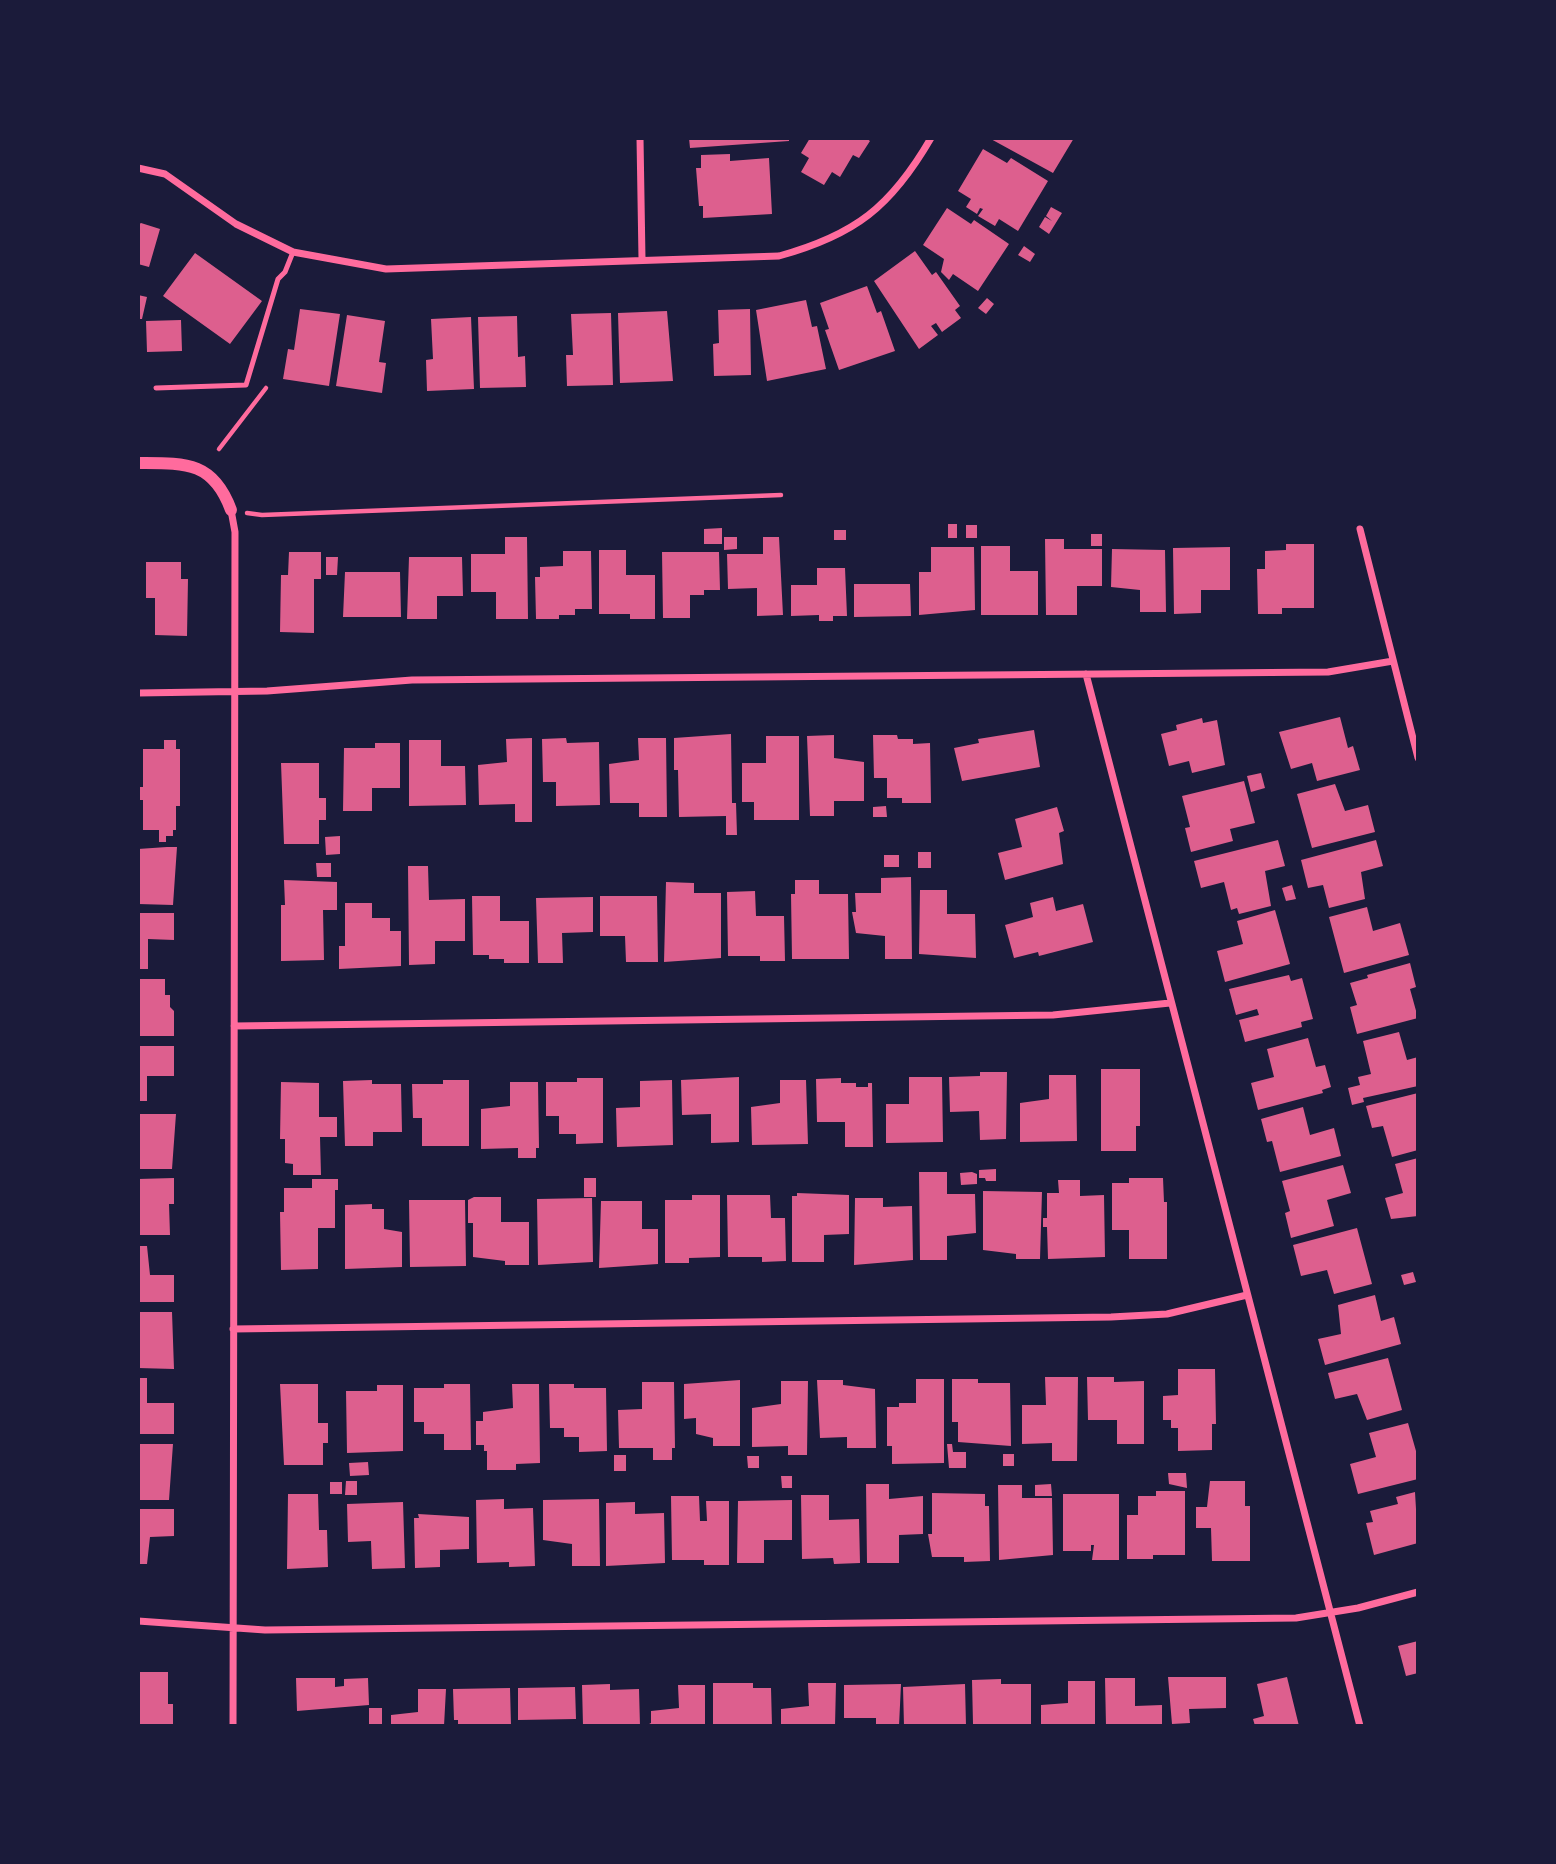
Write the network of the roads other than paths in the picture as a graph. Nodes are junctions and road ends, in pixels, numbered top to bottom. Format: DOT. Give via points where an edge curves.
graph roads {
  1 [pos="640,138"];
  2 [pos="931,138"];
  3 [pos="138,168"];
  4 [pos="293,252"];
  5 [pos="642,259"];
  6 [pos="156,388"];
  7 [pos="138,463"];
  8 [pos="232,510"];
  9 [pos="1360,529"];
  10 [pos="1393,661"];
  11 [pos="1086,674"];
  12 [pos="235,692"];
  13 [pos="138,693"];
  14 [pos="1418,758"];
  15 [pos="1170,1003"];
  16 [pos="234,1026"];
  17 [pos="1247,1296"];
  18 [pos="233,1329"];
  19 [pos="1418,1592"];
  20 [pos="1330,1612"];
  21 [pos="138,1621"];
  22 [pos="233,1628"];
  23 [pos="233,1726"];
  24 [pos="1360,1726"];
  1 -- 5 [label="street"];
  2 -- 5 [label="street" via="888,199 823,243 779,256"];
  3 -- 4 [label="street" via="165,174 236,224"];
  4 -- 5 [label="street" via="386,269"];
  4 -- 6 [label="lane" via="278,279 246,384"];
  7 -- 8 [label="street" via="178,463 204,470 223,488"];
  8 -- 12 [label="street" via="236,532"];
  9 -- 10 [label="street"];
  10 -- 11 [label="street" via="1328,671"];
  10 -- 14 [label="street"];
  11 -- 12 [label="street" via="411,680"];
  11 -- 15 [label="street"];
  12 -- 13 [label="street"];
  12 -- 16 [label="street"];
  15 -- 16 [label="street" via="1053,1015"];
  15 -- 17 [label="street"];
  16 -- 18 [label="street"];
  17 -- 18 [label="street" via="1167,1314 1111,1317"];
  17 -- 20 [label="street"];
  18 -- 22 [label="street"];
  19 -- 20 [label="street"];
  20 -- 22 [label="street" via="1296,1618"];
  20 -- 24 [label="street"];
  21 -- 22 [label="street"];
  22 -- 23 [label="street"];
}
